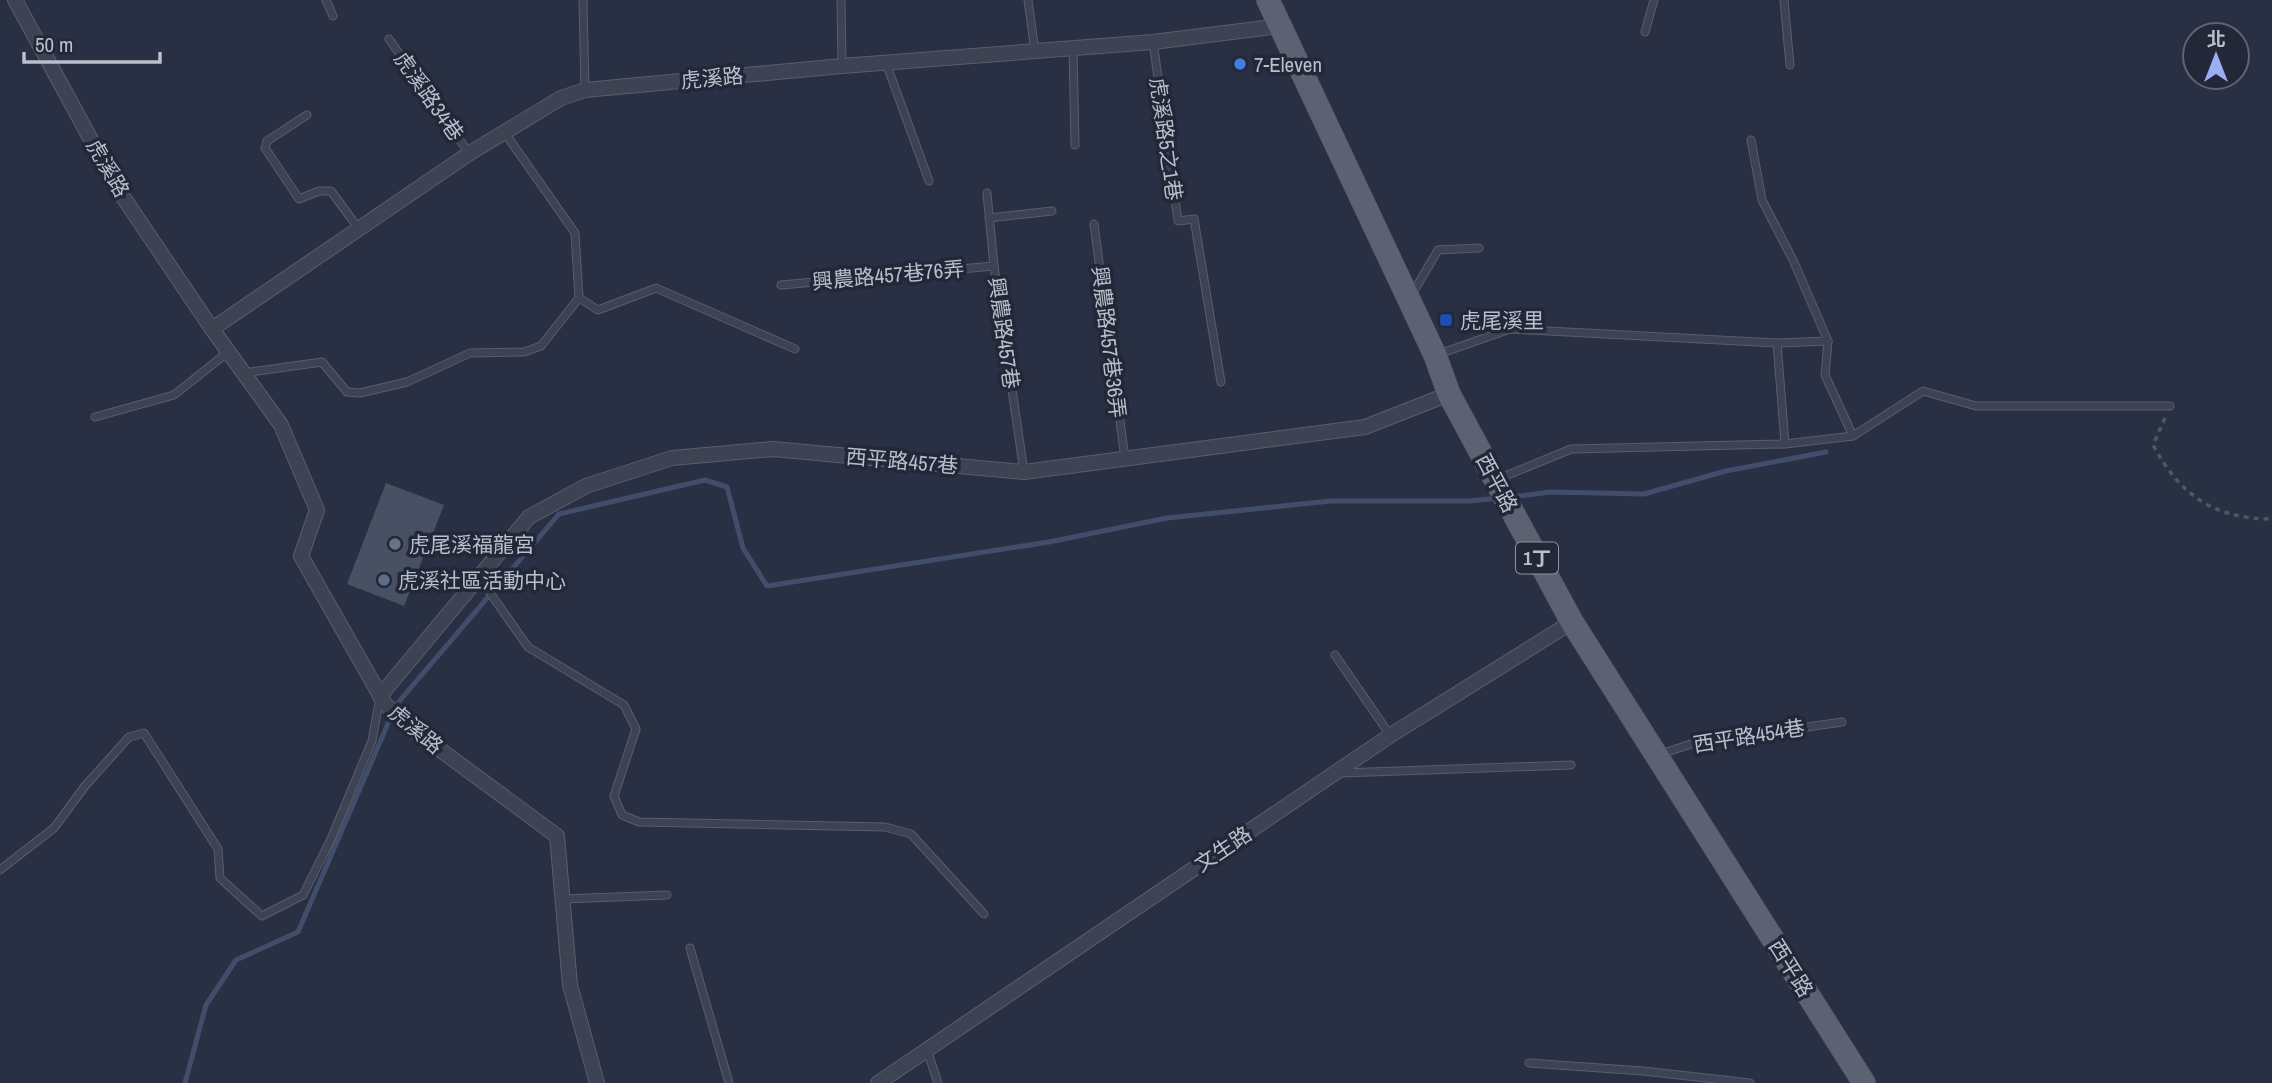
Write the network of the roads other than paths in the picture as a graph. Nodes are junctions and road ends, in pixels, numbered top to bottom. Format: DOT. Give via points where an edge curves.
graph roads {
  1 [pos="15,0"];
  2 [pos="326,0"];
  3 [pos="583,0"];
  4 [pos="841,0"];
  5 [pos="1028,0"];
  6 [pos="1268,0"];
  7 [pos="1654,0"];
  8 [pos="1784,0"];
  9 [pos="333,16"];
  10 [pos="1280,26"];
  11 [pos="1644,32"];
  12 [pos="389,39"];
  13 [pos="1153,42"];
  14 [pos="1073,48"];
  15 [pos="1035,51"];
  16 [pos="886,62"];
  17 [pos="1790,65"];
  18 [pos="842,66"];
  19 [pos="585,90"];
  20 [pos="307,115"];
  21 [pos="505,133"];
  22 [pos="1751,140"];
  23 [pos="1075,145"];
  24 [pos="470,153"];
  25 [pos="929,181"];
  26 [pos="987,193"];
  27 [pos="1052,211"];
  28 [pos="989,218"];
  29 [pos="1094,224"];
  30 [pos="359,229"];
  31 [pos="1479,248"];
  32 [pos="995,266"];
  33 [pos="781,285"];
  34 [pos="579,298"];
  35 [pos="1409,299"];
  36 [pos="212,329"];
  37 [pos="1828,341"];
  38 [pos="1777,342"];
  39 [pos="795,349"];
  40 [pos="228,351"];
  41 [pos="1435,355"];
  42 [pos="243,373"];
  43 [pos="1221,382"];
  44 [pos="1450,394"];
  45 [pos="2169,406"];
  46 [pos="95,417"];
  47 [pos="1853,436"];
  48 [pos="1785,444"];
  49 [pos="1125,460"];
  50 [pos="1024,472"];
  51 [pos="1494,480"];
  52 [pos="479,577"];
  53 [pos="1572,622"];
  54 [pos="1335,655"];
  55 [pos="383,700"];
  56 [pos="1842,722"];
  57 [pos="1391,735"];
  58 [pos="1657,756"];
  59 [pos="1571,765"];
  60 [pos="1335,773"];
  61 [pos="0,870"];
  62 [pos="667,895"];
  63 [pos="562,900"];
  64 [pos="984,914"];
  65 [pos="690,948"];
  66 [pos="927,1049"];
  67 [pos="1529,1063"];
  68 [pos="1643,1071"];
  69 [pos="597,1083"];
  70 [pos="729,1083"];
  71 [pos="878,1083"];
  72 [pos="938,1083"];
  73 [pos="1642,1083"];
  74 [pos="1750,1083"];
  75 [pos="1864,1083"];
  1 -- 36 [label="street, 虎溪路" via="119,191"];
  2 -- 9 [label="lane"];
  3 -- 19 [label="lane"];
  4 -- 18 [label="lane"];
  5 -- 15 [label="lane"];
  6 -- 10 [label="main road, 西平路 / 1丁"];
  7 -- 11 [label="lane"];
  8 -- 17 [label="lane"];
  10 -- 13 [label="street, 虎溪路"];
  10 -- 35 [label="main road, 西平路 / 1丁"];
  12 -- 24 [label="lane, 虎溪路34巷"];
  13 -- 14 [label="street, 虎溪路"];
  13 -- 43 [label="lane, 虎溪路5之1巷" via="1178,221 1194,219"];
  14 -- 15 [label="street, 虎溪路"];
  14 -- 23 [label="lane"];
  15 -- 16 [label="street, 虎溪路"];
  16 -- 18 [label="street, 虎溪路"];
  16 -- 25 [label="lane"];
  18 -- 19 [label="street, 虎溪路"];
  19 -- 21 [label="street, 虎溪路" via="561,97"];
  20 -- 30 [label="lane" via="268,141 265,148 299,199 331,191"];
  21 -- 24 [label="street, 虎溪路"];
  21 -- 34 [label="lane" via="575,233"];
  22 -- 37 [label="lane" via="1762,200"];
  24 -- 30 [label="street, 虎溪路"];
  26 -- 28 [label="lane, 興農路457巷"];
  27 -- 28 [label="lane"];
  28 -- 32 [label="lane, 興農路457巷"];
  29 -- 49 [label="lane, 興農路457巷36弄"];
  30 -- 36 [label="street, 虎溪路"];
  31 -- 35 [label="lane" via="1438,250"];
  32 -- 33 [label="lane, 興農路457巷76弄"];
  32 -- 50 [label="lane, 興農路457巷"];
  34 -- 39 [label="lane" via="598,310 656,288"];
  34 -- 42 [label="lane" via="541,346 524,352 470,353 407,382 360,393 347,392 322,362"];
  35 -- 41 [label="main road, 西平路 / 1丁"];
  36 -- 40 [label="street, 虎溪路"];
  37 -- 38 [label="lane"];
  37 -- 47 [label="lane" via="1825,375"];
  38 -- 41 [label="lane" via="1510,329"];
  38 -- 48 [label="lane"];
  40 -- 42 [label="street, 虎溪路"];
  40 -- 46 [label="lane" via="174,395"];
  41 -- 44 [label="main road, 西平路 / 1丁"];
  42 -- 55 [label="street, 虎溪路" via="281,425 317,510 301,556"];
  44 -- 49 [label="street, 西平路457巷" via="1365,427"];
  44 -- 51 [label="main road, 西平路 / 1丁"];
  45 -- 47 [label="lane" via="1976,406 1923,391"];
  47 -- 48 [label="lane"];
  48 -- 51 [label="lane" via="1571,449"];
  49 -- 50 [label="street, 西平路457巷"];
  50 -- 52 [label="street, 西平路457巷" via="773,449 672,458 586,486 529,517"];
  51 -- 53 [label="main road, 西平路 / 1丁"];
  52 -- 55 [label="street, 西平路457巷" via="396,677"];
  52 -- 64 [label="lane" via="528,647 624,705 636,729 614,796 622,815 639,822 885,827 911,834"];
  53 -- 57 [label="street, 文生路"];
  53 -- 58 [label="main road, 西平路 / 1丁"];
  54 -- 57 [label="lane"];
  55 -- 61 [label="lane" via="372,741 303,895 262,916 220,878 218,849 144,733 129,737 54,828"];
  55 -- 63 [label="street, 虎溪路" via="408,726 557,836"];
  56 -- 58 [label="lane, 西平路454巷" via="1691,744"];
  57 -- 60 [label="street, 文生路"];
  58 -- 75 [label="main road, 西平路 / 1丁"];
  59 -- 60 [label="lane"];
  60 -- 66 [label="street, 文生路"];
  62 -- 63 [label="lane"];
  63 -- 69 [label="street, 虎溪路" via="570,985"];
  65 -- 70 [label="lane"];
  66 -- 71 [label="street, 文生路"];
  66 -- 72 [label="lane"];
  67 -- 68 [label="lane"];
  68 -- 73 [label="lane"];
  68 -- 74 [label="lane"];
}
